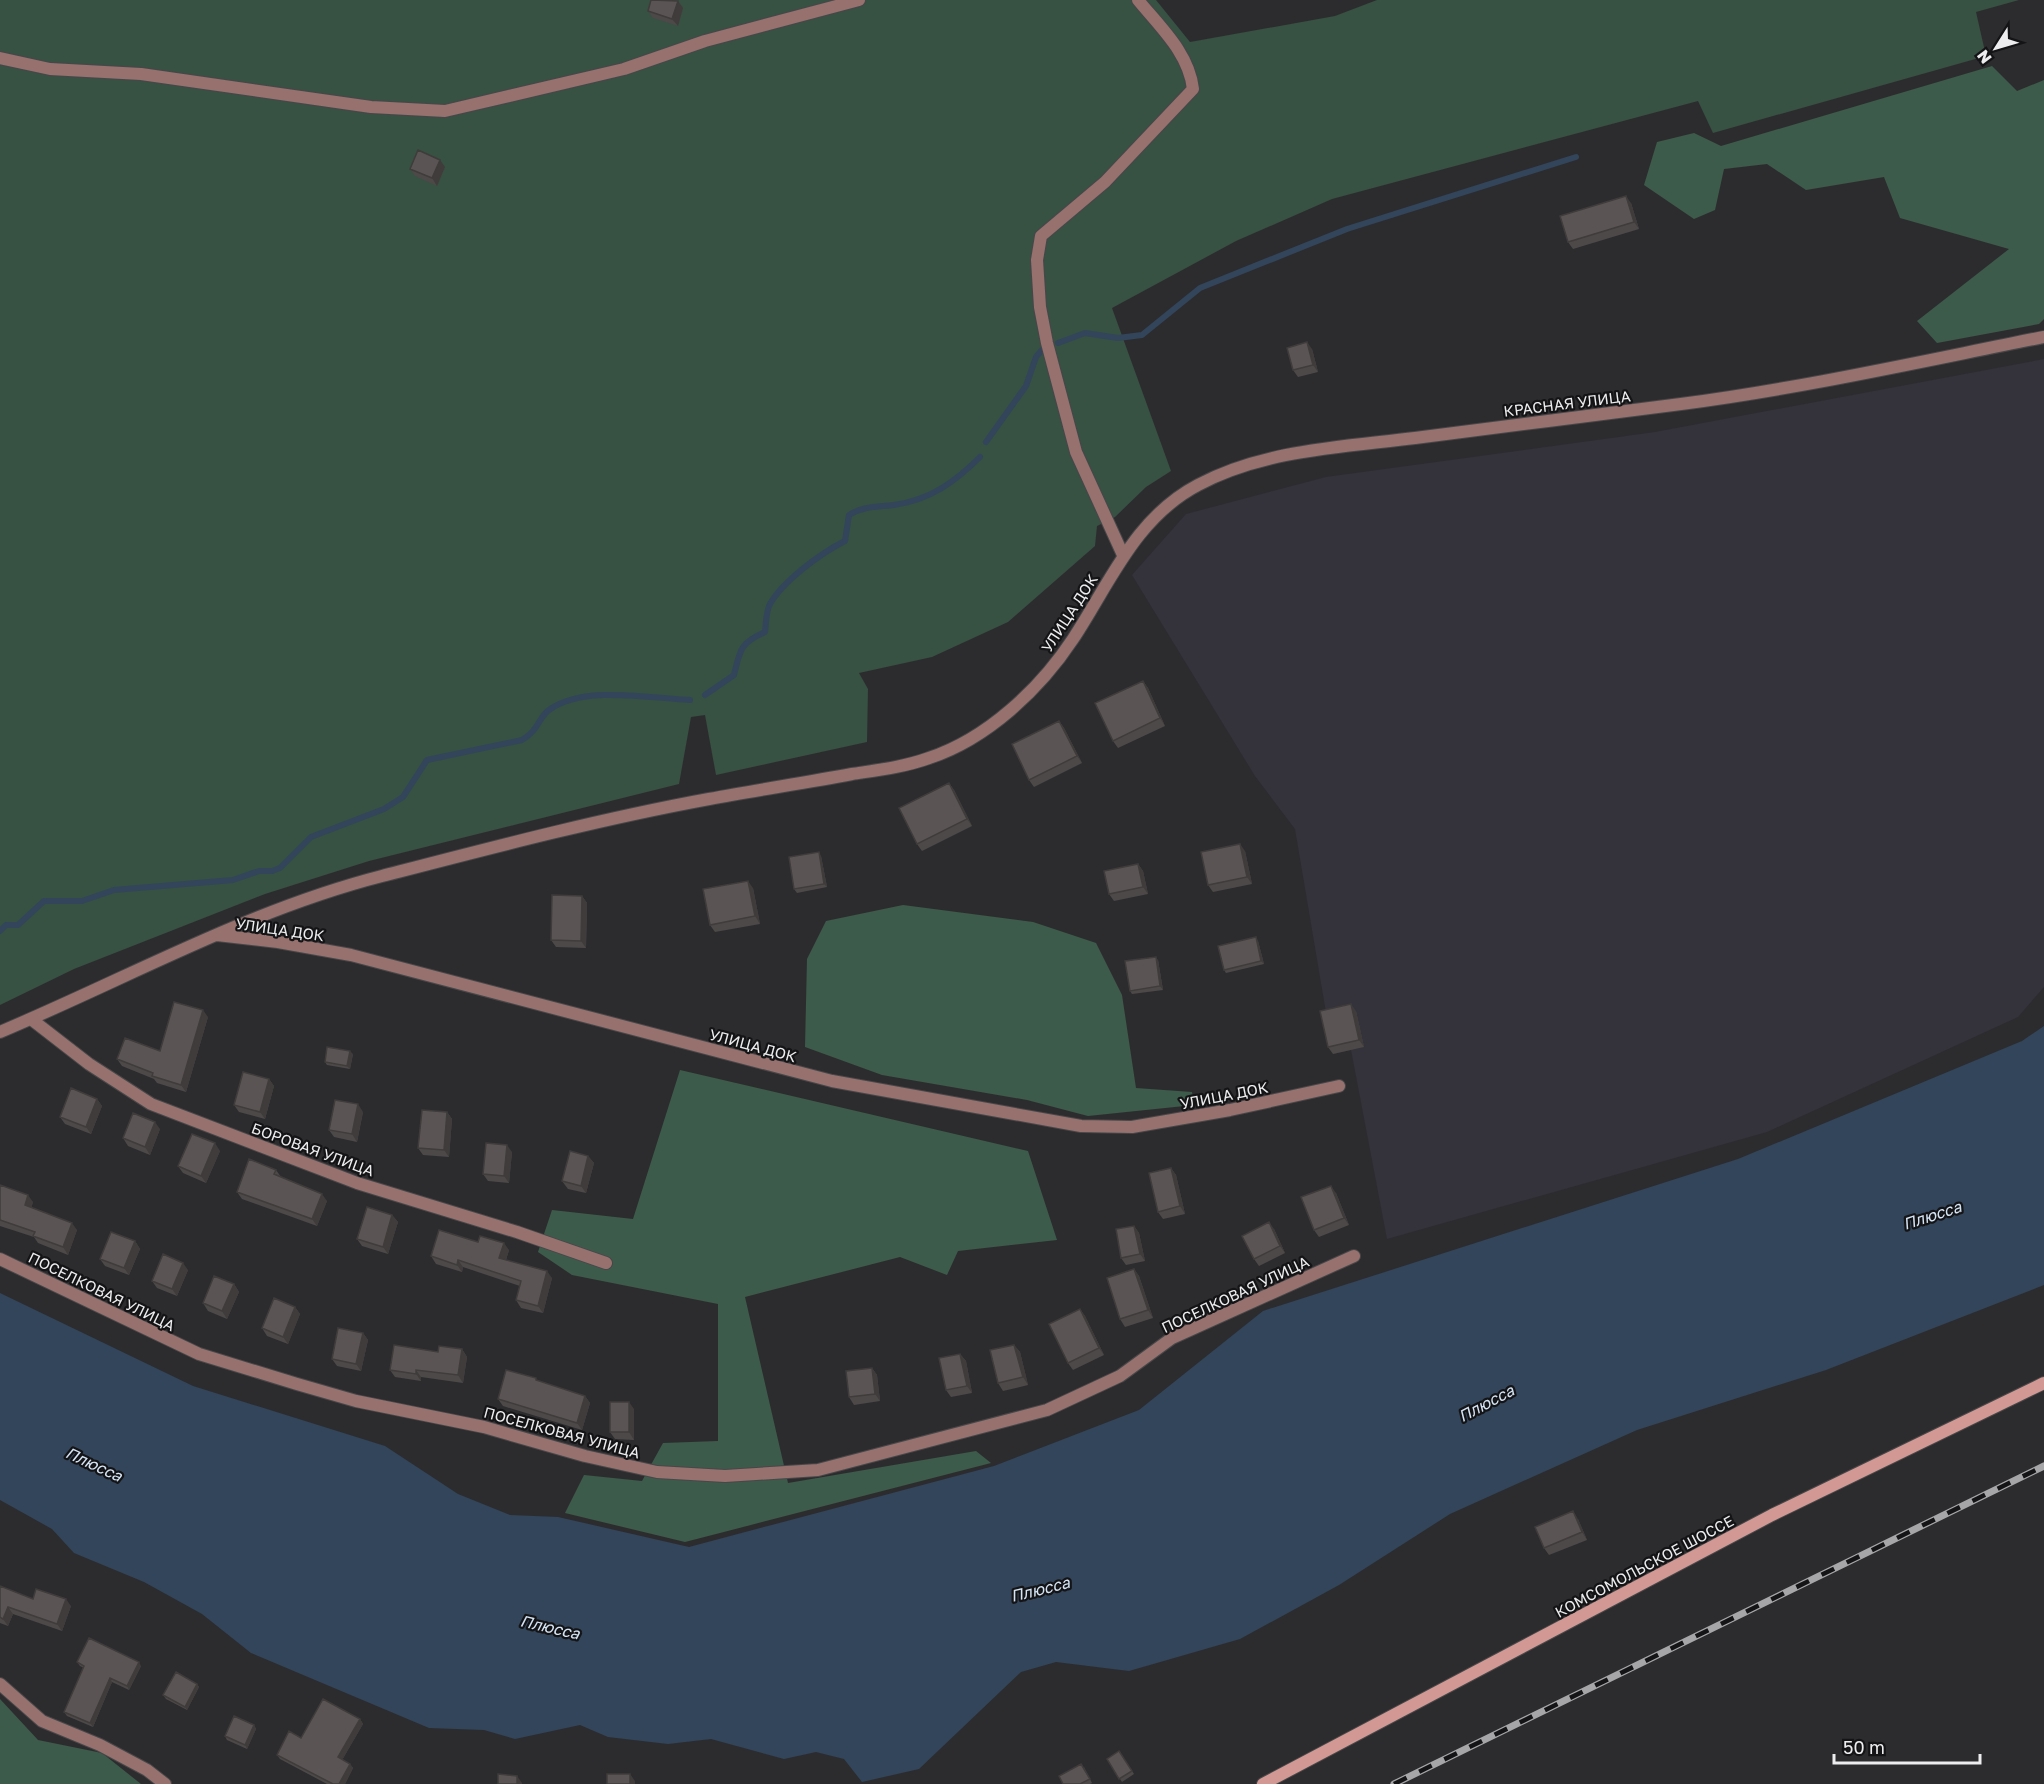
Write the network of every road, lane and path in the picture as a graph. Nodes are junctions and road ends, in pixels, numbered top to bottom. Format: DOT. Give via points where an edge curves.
graph roads {
  1 [pos="859,0"];
  2 [pos="1138,0"];
  3 [pos="0,58"];
  4 [pos="2044,338"];
  5 [pos="1124,555"];
  6 [pos="216,935"];
  7 [pos="32,1019"];
  8 [pos="0,1032"];
  9 [pos="1339,1086"];
  10 [pos="1354,1256"];
  11 [pos="0,1259"];
  12 [pos="606,1263"];
  13 [pos="2044,1383"];
  14 [pos="0,1684"];
  15 [pos="165,1784"];
  16 [pos="1263,1784"];
  1 -- 3 [label="street" via="705,41 624,69 445,111 371,107 141,74 51,69"];
  2 -- 5 [label="street" via="1183,56 1191,72 1193,89 1105,182 1041,236 1037,260 1047,343 1076,452"];
  4 -- 5 [label="street, КРАСНАЯ УЛИЦА" via="1710,400 1323,449 1245,464 1169,503"];
  5 -- 6 [label="street, УЛИЦА ДОК" via="1072,641 1045,675 1015,706 985,728 931,758 702,800 398,872 283,908"];
  6 -- 7 [label="street"];
  6 -- 9 [label="street, УЛИЦА ДОК" via="351,955 832,1081 1081,1126 1132,1127"];
  7 -- 8 [label="street"];
  7 -- 12 [label="street, БОРОВАЯ УЛИЦА" via="89,1064 151,1104 357,1183"];
  10 -- 11 [label="street, ПОСЕЛКОВАЯ УЛИЦА" via="1172,1338 1120,1376 1047,1410 818,1470 725,1476 657,1472 297,1384 199,1354"];
  13 -- 16 [label="main road, КОМСОМОЛЬСКОЕ ШОССЕ" via="1772,1515"];
  14 -- 15 [label="street" via="42,1721 100,1745"];
}
